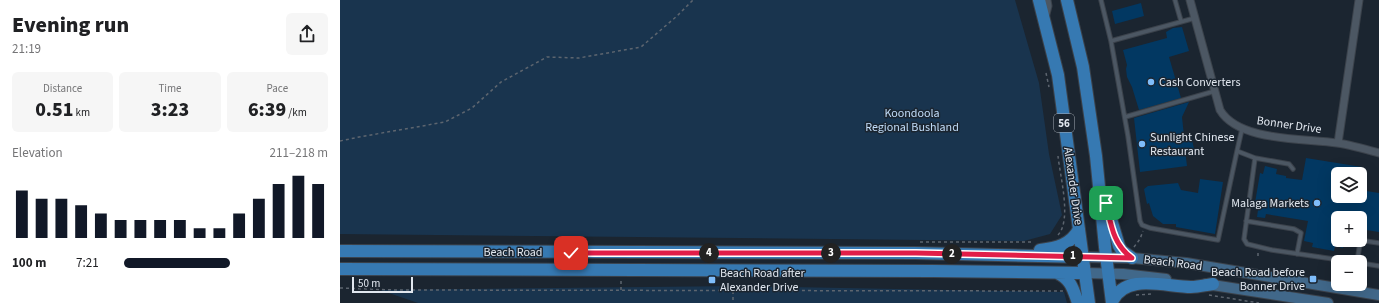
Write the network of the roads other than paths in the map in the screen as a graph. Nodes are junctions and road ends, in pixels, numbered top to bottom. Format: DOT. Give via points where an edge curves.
graph roads {
  1 [pos="1039,0"];
  2 [pos="1047,0"];
  3 [pos="1067,0"];
  4 [pos="1101,0"];
  5 [pos="1175,0"];
  6 [pos="1190,0"];
  7 [pos="1359,0"];
  8 [pos="1195,18"];
  9 [pos="1045,20"];
  10 [pos="1181,22"];
  11 [pos="1111,41"];
  12 [pos="1215,91"];
  13 [pos="1125,117"];
  14 [pos="1242,128"];
  15 [pos="1338,143"];
  16 [pos="1237,151"];
  17 [pos="1379,153"];
  18 [pos="1096,156"];
  19 [pos="1255,158"];
  20 [pos="1293,169"];
  21 [pos="1246,221"];
  22 [pos="1079,229"];
  23 [pos="1379,243"];
  24 [pos="340,251"];
  25 [pos="1133,252"];
  26 [pos="978,254"];
  27 [pos="1297,254"];
  28 [pos="1358,255"];
  29 [pos="1083,257"];
  30 [pos="1107,257"];
  31 [pos="1331,259"];
  32 [pos="1367,264"];
  33 [pos="1379,266"];
  34 [pos="340,269"];
  35 [pos="1056,273"];
  36 [pos="1085,273"];
  37 [pos="1110,274"];
  38 [pos="1268,277"];
  39 [pos="1213,284"];
  40 [pos="1379,295"];
  41 [pos="1306,301"];
  42 [pos="1112,302"];
  43 [pos="1078,303"];
  44 [pos="1089,303"];
  45 [pos="1328,303"];
  1 -- 9 [label="main road, Alexander Drive / 56"];
  2 -- 9 [label="street"];
  3 -- 18 [label="main road, Alexander Drive / 56" via="1083,67"];
  4 -- 11 [label="lane"];
  5 -- 10 [label="lane"];
  6 -- 8 [label="street, Bonner Drive"];
  7 -- 15 [label="street"];
  8 -- 10 [label="lane"];
  8 -- 12 [label="street, Bonner Drive"];
  9 -- 22 [label="main road, Alexander Drive / 56" via="1058,75"];
  10 -- 11 [label="lane"];
  11 -- 13 [label="lane"];
  12 -- 13 [label="lane"];
  12 -- 14 [label="street, Bonner Drive" via="1225,119"];
  13 -- 16 [label="lane" via="1140,221 1142,225 1150,228 1218,240"];
  14 -- 15 [label="street, Bonner Drive" via="1259,134"];
  14 -- 16 [label="lane"];
  15 -- 17 [label="street, Bonner Drive"];
  16 -- 19 [label="lane"];
  18 -- 25 [label="main road" via="1104,179 1106,203 1113,230 1122,252"];
  18 -- 30 [label="main road, Alexander Drive / 56"];
  19 -- 20 [label="lane" via="1289,164"];
  19 -- 21 [label="lane"];
  21 -- 27 [label="lane" via="1244,239 1247,244"];
  21 -- 27 [label="lane" via="1294,229 1300,233"];
  22 -- 26 [label="main road" via="1072,240 1056,248 996,249"];
  22 -- 29 [label="main road, Alexander Drive / 56"];
  23 -- 28 [label="lane" via="1360,243"];
  24 -- 26 [label="main road, Beach Road"];
  25 -- 30 [label="main road, Beach Road"];
  25 -- 38 [label="main road, Beach Road"];
  26 -- 29 [label="main road, Beach Road"];
  27 -- 31 [label="lane"];
  29 -- 30 [label="main road, Beach Road"];
  29 -- 36 [label="main road, Alexander Drive / 56"];
  30 -- 37 [label="main road, Alexander Drive / 56"];
  32 -- 33 [label="lane"];
  34 -- 35 [label="main road, Beach Road"];
  35 -- 36 [label="main road, Beach Road"];
  35 -- 43 [label="main road" via="1068,280"];
  36 -- 37 [label="main road, Beach Road"];
  36 -- 44 [label="main road, Alexander Drive / 56"];
  37 -- 39 [label="main road, Beach Road"];
  37 -- 42 [label="main road, Alexander Drive / 56"];
  38 -- 40 [label="main road, Beach Road"];
  38 -- 41 [label="main road" via="1273,284 1298,288 1308,295"];
  39 -- 41 [label="main road, Beach Road"];
  39 -- 42 [label="main road" via="1191,287 1131,285 1121,289"];
  41 -- 45 [label="main road, Beach Road"];
}
